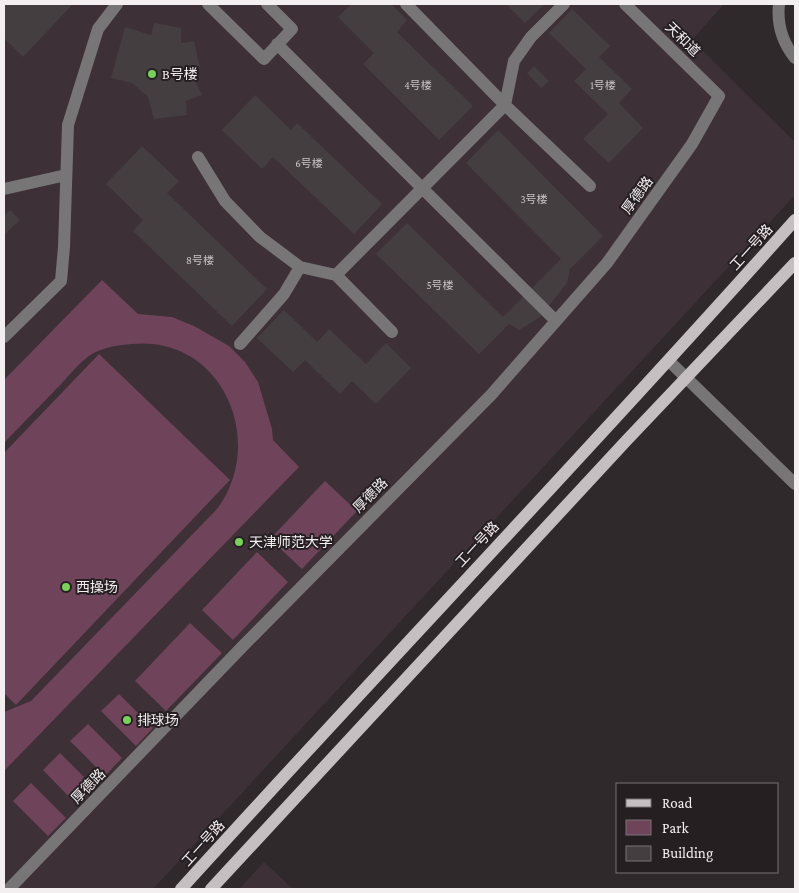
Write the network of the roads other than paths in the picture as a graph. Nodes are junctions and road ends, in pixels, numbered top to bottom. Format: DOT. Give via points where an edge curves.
graph roads {
  1 [pos="117,4"];
  2 [pos="208,4"];
  3 [pos="267,4"];
  4 [pos="406,4"];
  5 [pos="564,4"];
  6 [pos="625,4"];
  7 [pos="778,4"];
  8 [pos="277,44"];
  9 [pos="795,58"];
  10 [pos="719,96"];
  11 [pos="505,105"];
  12 [pos="198,157"];
  13 [pos="66,174"];
  14 [pos="590,186"];
  15 [pos="4,188"];
  16 [pos="422,188"];
  17 [pos="795,220"];
  18 [pos="795,263"];
  19 [pos="300,267"];
  20 [pos="336,275"];
  21 [pos="556,321"];
  22 [pos="392,332"];
  23 [pos="4,337"];
  24 [pos="240,344"];
  25 [pos="669,361"];
  26 [pos="686,378"];
  27 [pos="795,484"];
  28 [pos="9,889"];
  29 [pos="181,889"];
  30 [pos="211,889"];
  1 -- 13 [label="street" via="98,29 68,125"];
  2 -- 8 [label="street" via="264,58"];
  3 -- 8 [label="street" via="292,28"];
  4 -- 11 [label="street"];
  5 -- 11 [label="street" via="531,37 514,61"];
  6 -- 10 [label="street, 天和道"];
  7 -- 9 [label="street" via="777,22"];
  8 -- 16 [label="street"];
  10 -- 21 [label="street, 厚德路" via="692,144 618,247"];
  11 -- 14 [label="street"];
  11 -- 16 [label="street"];
  12 -- 19 [label="street" via="225,201 260,238"];
  13 -- 15 [label="street"];
  13 -- 23 [label="street" via="61,281"];
  16 -- 20 [label="street"];
  16 -- 21 [label="street"];
  17 -- 25 [label="main road, 工一号路"];
  18 -- 26 [label="main road"];
  19 -- 20 [label="street"];
  19 -- 24 [label="street" via="284,294"];
  20 -- 22 [label="street"];
  21 -- 28 [label="street, 厚德路" via="492,395 242,647"];
  25 -- 26 [label="street"];
  25 -- 29 [label="main road, 工一号路"];
  26 -- 27 [label="street"];
  26 -- 30 [label="main road"];
}
